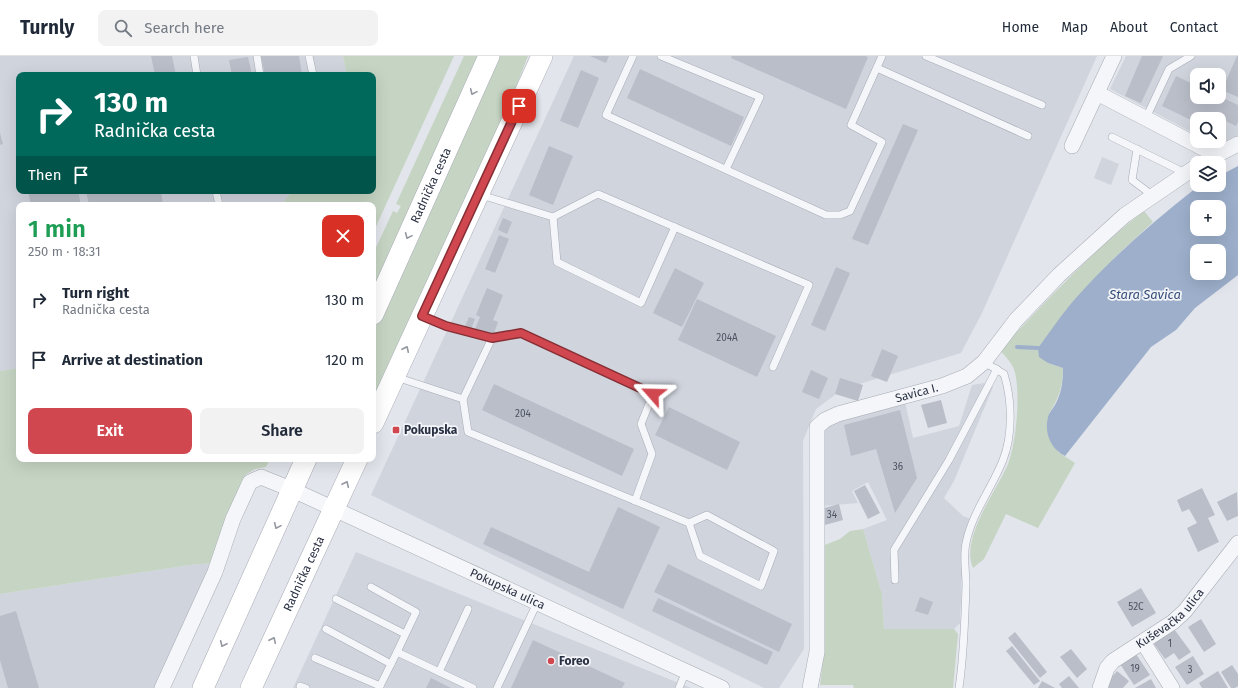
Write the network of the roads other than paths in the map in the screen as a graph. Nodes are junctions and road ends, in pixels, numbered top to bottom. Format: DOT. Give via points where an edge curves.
graph roads {
  1 [pos="194,56"];
  2 [pos="257,56"];
  3 [pos="309,56"];
  4 [pos="489,56"];
  5 [pos="542,56"];
  6 [pos="633,56"];
  7 [pos="661,56"];
  8 [pos="882,56"];
  9 [pos="926,56"];
  10 [pos="1114,56"];
  11 [pos="1191,56"];
  12 [pos="877,68"];
  13 [pos="197,72"];
  14 [pos="260,72"];
  15 [pos="312,72"];
  16 [pos="1097,94"];
  17 [pos="1042,105"];
  18 [pos="1146,118"];
  19 [pos="1028,136"];
  20 [pos="1112,137"];
  21 [pos="1238,144"];
  22 [pos="1072,146"];
  23 [pos="1137,148"];
  24 [pos="1216,155"];
  25 [pos="726,169"];
  26 [pos="1190,169"];
  27 [pos="1190,170"];
  28 [pos="479,195"];
  29 [pos="1152,195"];
  30 [pos="553,217"];
  31 [pos="675,227"];
  32 [pos="376,307"];
  33 [pos="422,316"];
  34 [pos="492,338"];
  35 [pos="990,366"];
  36 [pos="773,367"];
  37 [pos="394,376"];
  38 [pos="463,399"];
  39 [pos="376,416"];
  40 [pos="305,462"];
  41 [pos="356,462"];
  42 [pos="293,490"];
  43 [pos="635,501"];
  44 [pos="334,509"];
  45 [pos="689,524"];
  46 [pos="1238,543"];
  47 [pos="895,580"];
  48 [pos="371,587"];
  49 [pos="336,599"];
  50 [pos="537,603"];
  51 [pos="468,609"];
  52 [pos="326,629"];
  53 [pos="405,634"];
  54 [pos="1143,642"];
  55 [pos="397,652"];
  56 [pos="315,658"];
  57 [pos="391,664"];
  58 [pos="686,671"];
  59 [pos="439,672"];
  60 [pos="380,687"];
  61 [pos="162,688"];
  62 [pos="203,688"];
  63 [pos="251,688"];
  64 [pos="473,688"];
  65 [pos="498,688"];
  66 [pos="679,688"];
  67 [pos="722,688"];
  68 [pos="810,688"];
  69 [pos="958,688"];
  70 [pos="1100,688"];
  71 [pos="1172,688"];
  1 -- 13 [label="lane"];
  2 -- 14 [label="lane"];
  3 -- 15 [label="lane"];
  4 -- 32 [label="main road, Radnička cesta, one-way"];
  5 -- 28 [label="main road"];
  6 -- 25 [label="lane" via="606,115"];
  7 -- 25 [label="lane" via="760,97"];
  8 -- 12 [label="lane"];
  9 -- 17 [label="lane"];
  10 -- 16 [label="street"];
  11 -- 18 [label="lane" via="1169,69"];
  12 -- 19 [label="lane"];
  12 -- 25 [label="lane" via="851,125 882,142 850,210 840,216 826,216"];
  16 -- 18 [label="street"];
  16 -- 22 [label="street"];
  18 -- 24 [label="street"];
  20 -- 23 [label="lane"];
  21 -- 24 [label="street"];
  23 -- 26 [label="lane"];
  23 -- 29 [label="lane" via="1132,180"];
  27 -- 29 [label="street, Savica I."];
  28 -- 30 [label="lane"];
  28 -- 33 [label="main road"];
  29 -- 35 [label="street, Savica I." via="1125,215 1058,275 1016,320"];
  30 -- 31 [label="lane" via="598,194"];
  30 -- 31 [label="lane" via="557,262 641,303"];
  31 -- 36 [label="lane" via="810,285"];
  33 -- 34 [label="lane" via="446,326"];
  37 -- 33 [label="main road, one-way"];
  34 -- 38 [label="lane"];
  34 -- 43 [label="lane" via="521,333 653,394 641,424 652,454"];
  35 -- 47 [label="lane" via="949,460 894,550"];
  35 -- 68 [label="street, Savica I." via="942,386 838,414 825,420 818,428 817,652"];
  35 -- 69 [label="lane" via="1004,374 1008,385 1011,404 1009,431 1004,459 983,498 966,541 964,632"];
  37 -- 38 [label="lane"];
  37 -- 39 [label="main road"];
  38 -- 43 [label="lane" via="468,432"];
  40 -- 42 [label="main road"];
  44 -- 41 [label="main road, Radnička cesta, one-way"];
  42 -- 44 [label="street, Pokupska ulica"];
  42 -- 61 [label="street, Pokupska ulica" via="266,478 257,478 250,482 233,519 215,572"];
  42 -- 62 [label="main road, one-way"];
  43 -- 45 [label="lane"];
  44 -- 50 [label="street, Pokupska ulica"];
  63 -- 44 [label="main road, Radnička cesta, one-way"];
  45 -- 45 [label="lane" via="700,556 761,586 774,551 707,515"];
  46 -- 54 [label="street, Kuševačka ulica" via="1185,611"];
  48 -- 53 [label="lane" via="416,612"];
  49 -- 53 [label="lane"];
  50 -- 58 [label="street, Pokupska ulica"];
  50 -- 65 [label="lane"];
  51 -- 59 [label="lane"];
  52 -- 57 [label="lane"];
  53 -- 55 [label="lane"];
  54 -- 70 [label="street, Kuševačka ulica" via="1113,661 1107,668"];
  54 -- 71 [label="street"];
  55 -- 57 [label="lane"];
  55 -- 59 [label="lane"];
  56 -- 60 [label="lane"];
  57 -- 60 [label="lane"];
  58 -- 66 [label="lane"];
  58 -- 67 [label="street, Pokupska ulica"];
  59 -- 64 [label="lane"];
}
